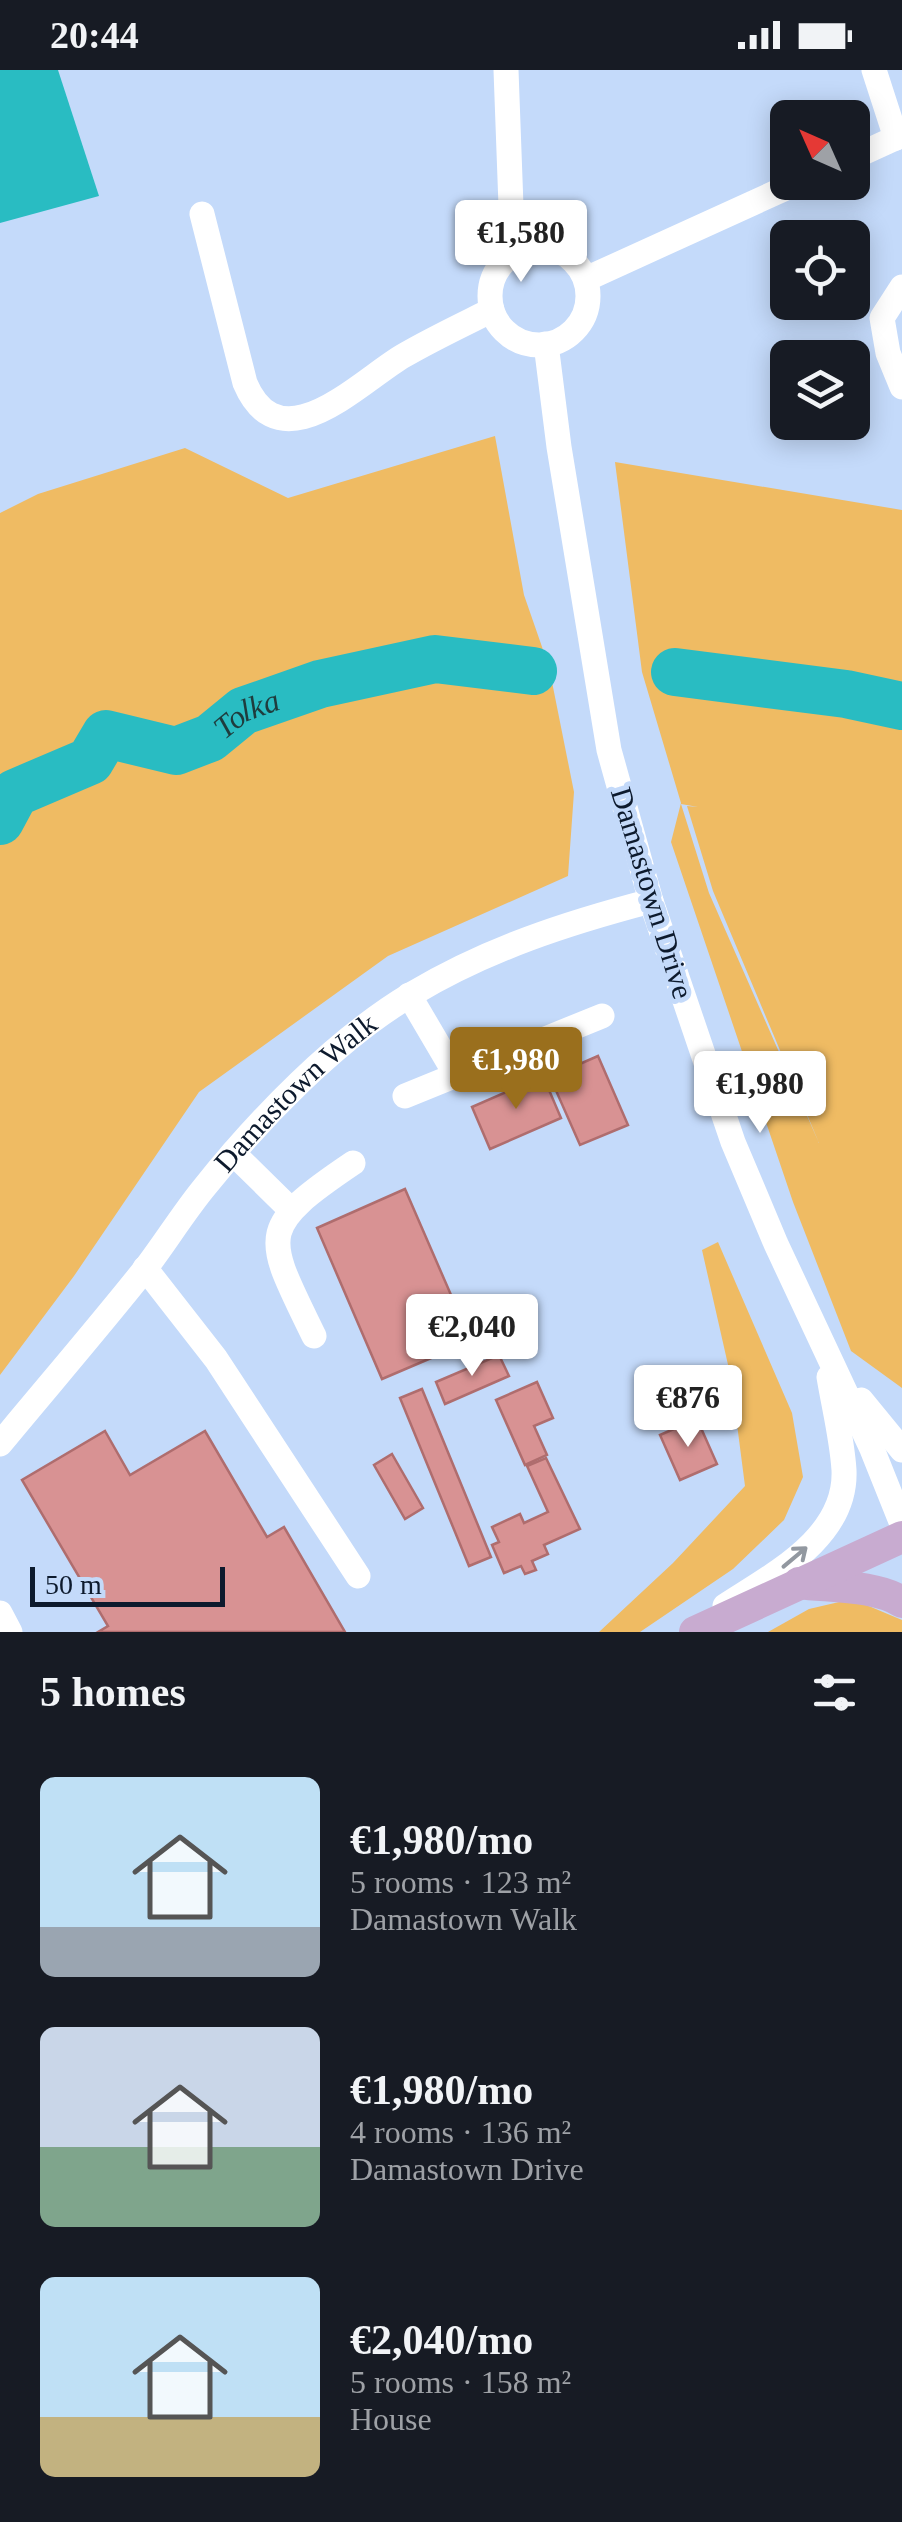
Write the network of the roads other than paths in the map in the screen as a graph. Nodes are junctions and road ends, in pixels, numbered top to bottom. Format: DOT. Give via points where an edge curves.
graph roads {
  1 [pos="506,70"];
  2 [pos="874,70"];
  3 [pos="899,137"];
  4 [pos="870,150"];
  5 [pos="770,195"];
  6 [pos="202,214"];
  7 [pos="522,250"];
  8 [pos="586,279"];
  9 [pos="902,287"];
  10 [pos="492,310"];
  11 [pos="546,344"];
  12 [pos="902,387"];
  13 [pos="651,901"];
  14 [pos="409,996"];
  15 [pos="602,1016"];
  16 [pos="456,1075"];
  17 [pos="405,1096"];
  18 [pos="233,1153"];
  19 [pos="353,1163"];
  20 [pos="290,1209"];
  21 [pos="146,1268"];
  22 [pos="314,1336"];
  23 [pos="824,1347"];
  24 [pos="0,1444"];
  25 [pos="902,1450"];
  26 [pos="902,1524"];
  27 [pos="902,1538"];
  28 [pos="358,1576"];
  29 [pos="798,1583"];
  30 [pos="902,1602"];
  31 [pos="0,1613"];
  32 [pos="10,1632"];
  33 [pos="686,1632"];
  34 [pos="694,1632"];
  1 -- 7 [label="street" via="510,206"];
  2 -- 3 [label="street"];
  3 -- 4 [label="street"];
  5 -- 8 [label="street"];
  6 -- 10 [label="street" via="245,383 264,410 286,418 327,408 401,357"];
  7 -- 8 [label="street" via="538,246 567,255"];
  7 -- 10 [label="street" via="509,256 492,281"];
  8 -- 11 [label="street" via="582,322"];
  9 -- 12 [label="street" via="882,318"];
  10 -- 11 [label="street" via="519,341"];
  11 -- 13 [label="street, Damastown Drive" via="609,750"];
  13 -- 14 [label="street, Damastown Walk" via="565,924 470,961"];
  13 -- 23 [label="street, Damastown Drive" via="733,1142"];
  14 -- 16 [label="street"];
  14 -- 18 [label="street, Damastown Walk" via="290,1093"];
  15 -- 16 [label="street"];
  16 -- 17 [label="street"];
  18 -- 20 [label="street"];
  18 -- 21 [label="street, Damastown Walk"];
  19 -- 20 [label="street"];
  20 -- 22 [label="street" via="276,1236 280,1267"];
  21 -- 24 [label="street, Damastown Walk"];
  21 -- 28 [label="street" via="216,1359"];
  23 -- 25 [label="street"];
  23 -- 26 [label="street, Damastown Drive"];
  33 -- 23 [label="street, one-way" via="790,1563 830,1521 844,1472"];
  27 -- 29 [label="main road"];
  29 -- 30 [label="main road"];
  29 -- 34 [label="main road"];
  31 -- 32 [label="street"];
}
